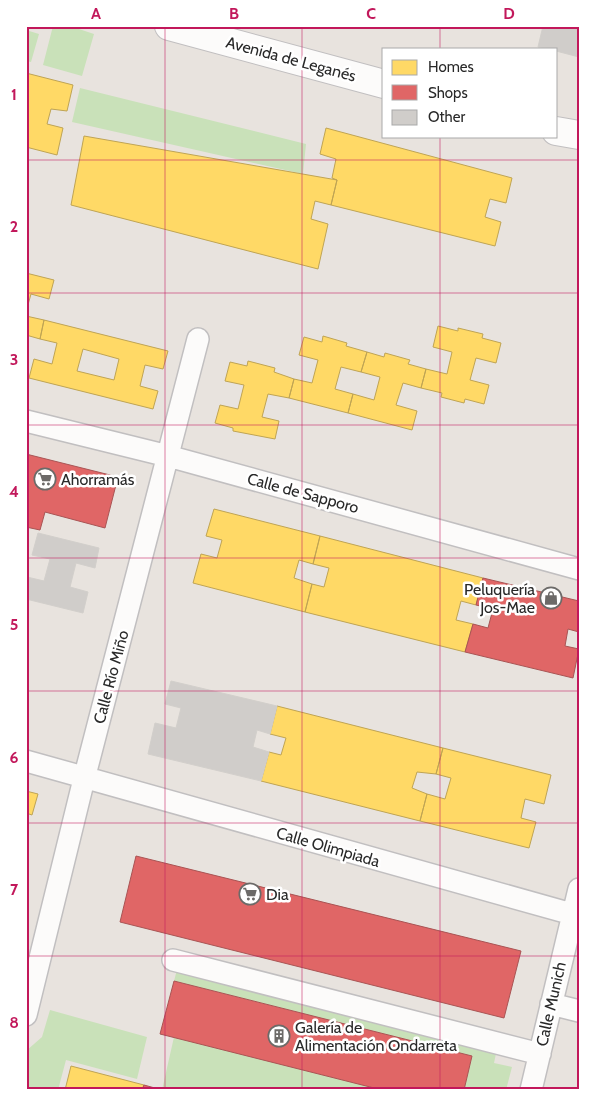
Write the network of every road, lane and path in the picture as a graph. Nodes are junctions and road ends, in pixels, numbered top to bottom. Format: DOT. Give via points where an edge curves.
graph roads {
  1 [pos="172,27"];
  2 [pos="382,83"];
  3 [pos="558,131"];
  4 [pos="579,136"];
  5 [pos="198,339"];
  6 [pos="26,421"];
  7 [pos="168,456"];
  8 [pos="579,569"];
  9 [pos="26,761"];
  10 [pos="84,779"];
  11 [pos="579,889"];
  12 [pos="572,914"];
  13 [pos="173,960"];
  14 [pos="551,1004"];
  15 [pos="579,1011"];
  16 [pos="26,1015"];
  17 [pos="540,1054"];
  18 [pos="531,1090"];
  1 -- 2 [label="street, Avenida de Leganés"];
  3 -- 4 [label="street"];
  5 -- 7 [label="street, Calle Río Miño"];
  6 -- 7 [label="street, Calle de Sapporo"];
  7 -- 8 [label="street, Calle de Sapporo"];
  7 -- 10 [label="street, Calle Río Miño"];
  9 -- 10 [label="street, Calle Olimpiada"];
  10 -- 12 [label="street, Calle Olimpiada"];
  10 -- 16 [label="street, Calle Río Miño"];
  11 -- 12 [label="street, Calle Munich"];
  12 -- 14 [label="street, Calle Munich"];
  13 -- 17 [label="street"];
  14 -- 15 [label="street"];
  14 -- 17 [label="street, Calle Munich"];
  17 -- 18 [label="street, Calle Munich"];
}
